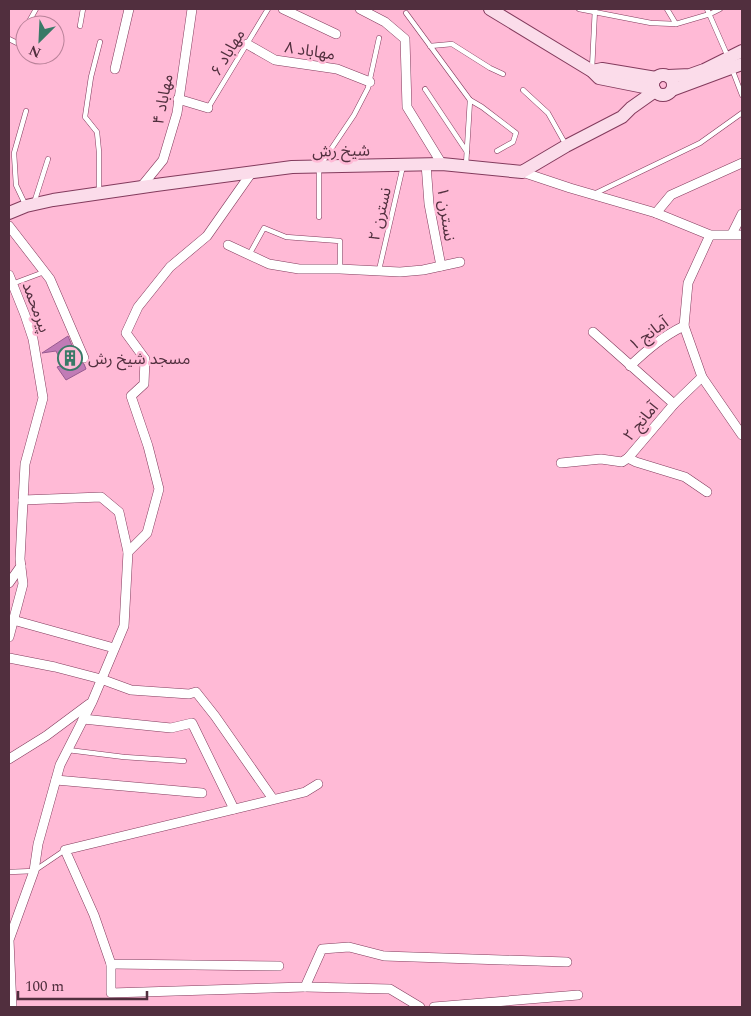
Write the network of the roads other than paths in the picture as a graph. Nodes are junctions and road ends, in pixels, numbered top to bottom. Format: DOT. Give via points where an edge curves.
graph roads {
  1 [pos="83,9"];
  2 [pos="129,9"];
  3 [pos="192,9"];
  4 [pos="268,9"];
  5 [pos="283,9"];
  6 [pos="360,9"];
  7 [pos="490,9"];
  8 [pos="579,9"];
  9 [pos="666,9"];
  10 [pos="708,9"];
  11 [pos="720,9"];
  12 [pos="595,11"];
  13 [pos="406,13"];
  14 [pos="710,14"];
  15 [pos="676,24"];
  16 [pos="80,26"];
  17 [pos="336,34"];
  18 [pos="379,38"];
  19 [pos="100,42"];
  20 [pos="247,44"];
  21 [pos="430,46"];
  22 [pos="742,51"];
  23 [pos="734,64"];
  24 [pos="115,69"];
  25 [pos="592,71"];
  26 [pos="503,74"];
  27 [pos="370,82"];
  28 [pos="662,87"];
  29 [pos="425,89"];
  30 [pos="523,90"];
  31 [pos="742,95"];
  32 [pos="178,99"];
  33 [pos="470,100"];
  34 [pos="208,108"];
  35 [pos="26,111"];
  36 [pos="742,113"];
  37 [pos="566,146"];
  38 [pos="497,151"];
  39 [pos="468,152"];
  40 [pos="48,159"];
  41 [pos="742,163"];
  42 [pos="426,164"];
  43 [pos="442,164"];
  44 [pos="403,165"];
  45 [pos="319,167"];
  46 [pos="466,167"];
  47 [pos="252,172"];
  48 [pos="522,172"];
  49 [pos="141,187"];
  50 [pos="99,194"];
  51 [pos="593,195"];
  52 [pos="30,205"];
  53 [pos="9,213"];
  54 [pos="656,213"];
  55 [pos="742,214"];
  56 [pos="319,217"];
  57 [pos="9,226"];
  58 [pos="732,234"];
  59 [pos="710,235"];
  60 [pos="742,235"];
  61 [pos="228,245"];
  62 [pos="249,255"];
  63 [pos="460,262"];
  64 [pos="441,266"];
  65 [pos="340,269"];
  66 [pos="379,270"];
  67 [pos="44,272"];
  68 [pos="11,279"];
  69 [pos="684,326"];
  70 [pos="593,332"];
  71 [pos="84,358"];
  72 [pos="630,366"];
  73 [pos="702,376"];
  74 [pos="674,404"];
  75 [pos="742,435"];
  76 [pos="628,458"];
  77 [pos="561,463"];
  78 [pos="708,492"];
  79 [pos="23,500"];
  80 [pos="128,552"];
  81 [pos="21,566"];
  82 [pos="9,583"];
  83 [pos="13,620"];
  84 [pos="9,637"];
  85 [pos="114,648"];
  86 [pos="9,658"];
  87 [pos="102,679"];
  88 [pos="92,702"];
  89 [pos="83,719"];
  90 [pos="68,750"];
  91 [pos="9,759"];
  92 [pos="184,761"];
  93 [pos="56,780"];
  94 [pos="318,784"];
  95 [pos="202,793"];
  96 [pos="273,799"];
  97 [pos="234,809"];
  98 [pos="65,850"];
  99 [pos="34,871"];
  100 [pos="9,872"];
  101 [pos="567,962"];
  102 [pos="111,964"];
  103 [pos="279,966"];
  104 [pos="305,987"];
  105 [pos="578,995"];
  106 [pos="12,1007"];
  107 [pos="420,1007"];
  108 [pos="434,1007"];
  1 -- 16 [label="lane"];
  2 -- 24 [label="street"];
  3 -- 32 [label="street, مهاباد ۴"];
  4 -- 20 [label="lane, مهاباد ۶"];
  5 -- 17 [label="street"];
  6 -- 43 [label="street" via="385,22 405,39 407,107"];
  7 -- 25 [label="street"];
  8 -- 12 [label="lane"];
  9 -- 15 [label="lane"];
  10 -- 14 [label="lane"];
  11 -- 14 [label="lane"];
  12 -- 15 [label="lane" via="651,23"];
  12 -- 25 [label="lane"];
  13 -- 21 [label="lane"];
  14 -- 15 [label="lane"];
  14 -- 23 [label="lane"];
  18 -- 27 [label="lane"];
  19 -- 50 [label="lane" via="85,117 97,132"];
  20 -- 27 [label="street, مهاباد ۸" via="275,60 338,69"];
  20 -- 34 [label="lane, مهاباد ۶"];
  21 -- 26 [label="lane" via="452,44"];
  21 -- 33 [label="lane"];
  22 -- 23 [label="street"];
  23 -- 28 [label="street" via="690,74"];
  23 -- 31 [label="lane"];
  25 -- 28 [label="street" via="599,78"];
  27 -- 45 [label="lane" via="354,115"];
  28 -- 37 [label="street" via="636,114 622,117"];
  29 -- 39 [label="lane"];
  30 -- 37 [label="lane" via="548,112"];
  32 -- 34 [label="street"];
  32 -- 49 [label="street, مهاباد ۴" via="163,160"];
  33 -- 38 [label="lane" via="516,133 513,142"];
  33 -- 39 [label="lane"];
  35 -- 52 [label="lane" via="14,153 16,185"];
  36 -- 51 [label="lane" via="700,143"];
  37 -- 48 [label="street"];
  39 -- 46 [label="lane"];
  40 -- 52 [label="lane"];
  41 -- 54 [label="street" via="671,195"];
  42 -- 43 [label="street, شیخ رش"];
  42 -- 44 [label="street, شیخ رش"];
  42 -- 64 [label="street, نسترن ۱" via="429,204"];
  43 -- 46 [label="street, شیخ رش"];
  44 -- 45 [label="street, شیخ رش"];
  44 -- 66 [label="lane, نسترن ۲"];
  45 -- 47 [label="street, شیخ رش"];
  45 -- 56 [label="lane"];
  46 -- 48 [label="street, شیخ رش"];
  47 -- 49 [label="street, شیخ رش"];
  47 -- 80 [label="street" via="207,236 170,267 138,308 126,333 145,359 144,384 131,396 159,489 147,533"];
  48 -- 51 [label="street"];
  49 -- 50 [label="street, شیخ رش"];
  50 -- 52 [label="street, شیخ رش"];
  51 -- 54 [label="street"];
  52 -- 53 [label="street, شیخ رش"];
  54 -- 59 [label="street"];
  55 -- 58 [label="street"];
  57 -- 67 [label="street"];
  58 -- 59 [label="street"];
  58 -- 60 [label="street"];
  59 -- 69 [label="street" via="688,283"];
  61 -- 62 [label="street"];
  62 -- 65 [label="street" via="269,264 299,269"];
  62 -- 65 [label="lane" via="264,228 286,237 340,241"];
  63 -- 64 [label="street"];
  64 -- 66 [label="street" via="400,272"];
  65 -- 66 [label="street"];
  67 -- 68 [label="lane"];
  67 -- 71 [label="street"];
  68 -- 79 [label="street, پیرمحمد" via="33,339 43,398 25,464"];
  69 -- 72 [label="street, آمانج ۱" via="650,347"];
  69 -- 73 [label="street"];
  70 -- 72 [label="street"];
  72 -- 74 [label="street"];
  73 -- 74 [label="street, آمانج ۲"];
  73 -- 75 [label="street"];
  74 -- 76 [label="street, آمانج ۲"];
  76 -- 77 [label="street, آمانج ۲" via="622,462 601,459"];
  76 -- 78 [label="street" via="685,477"];
  79 -- 80 [label="street" via="101,497 119,512"];
  79 -- 81 [label="street, پیرمحمد"];
  80 -- 85 [label="street" via="124,626"];
  81 -- 82 [label="street"];
  81 -- 83 [label="street, پیرمحمد" via="23,584"];
  83 -- 84 [label="street, پیرمحمد"];
  83 -- 85 [label="street"];
  85 -- 87 [label="street"];
  86 -- 87 [label="street"];
  87 -- 88 [label="street"];
  87 -- 96 [label="street" via="131,690 196,692"];
  88 -- 89 [label="street"];
  88 -- 91 [label="street"];
  89 -- 90 [label="street"];
  89 -- 97 [label="street" via="171,728 192,723"];
  90 -- 92 [label="lane"];
  90 -- 93 [label="street"];
  93 -- 95 [label="street"];
  93 -- 99 [label="street"];
  94 -- 96 [label="street" via="305,792"];
  96 -- 97 [label="street"];
  97 -- 98 [label="street"];
  98 -- 99 [label="lane"];
  98 -- 102 [label="street" via="94,915"];
  99 -- 100 [label="lane"];
  99 -- 106 [label="street" via="9,940"];
  101 -- 104 [label="street" via="384,956 349,947 322,949"];
  102 -- 103 [label="street"];
  102 -- 104 [label="street" via="112,993"];
  104 -- 107 [label="street" via="390,990"];
  105 -- 108 [label="street"];
}
